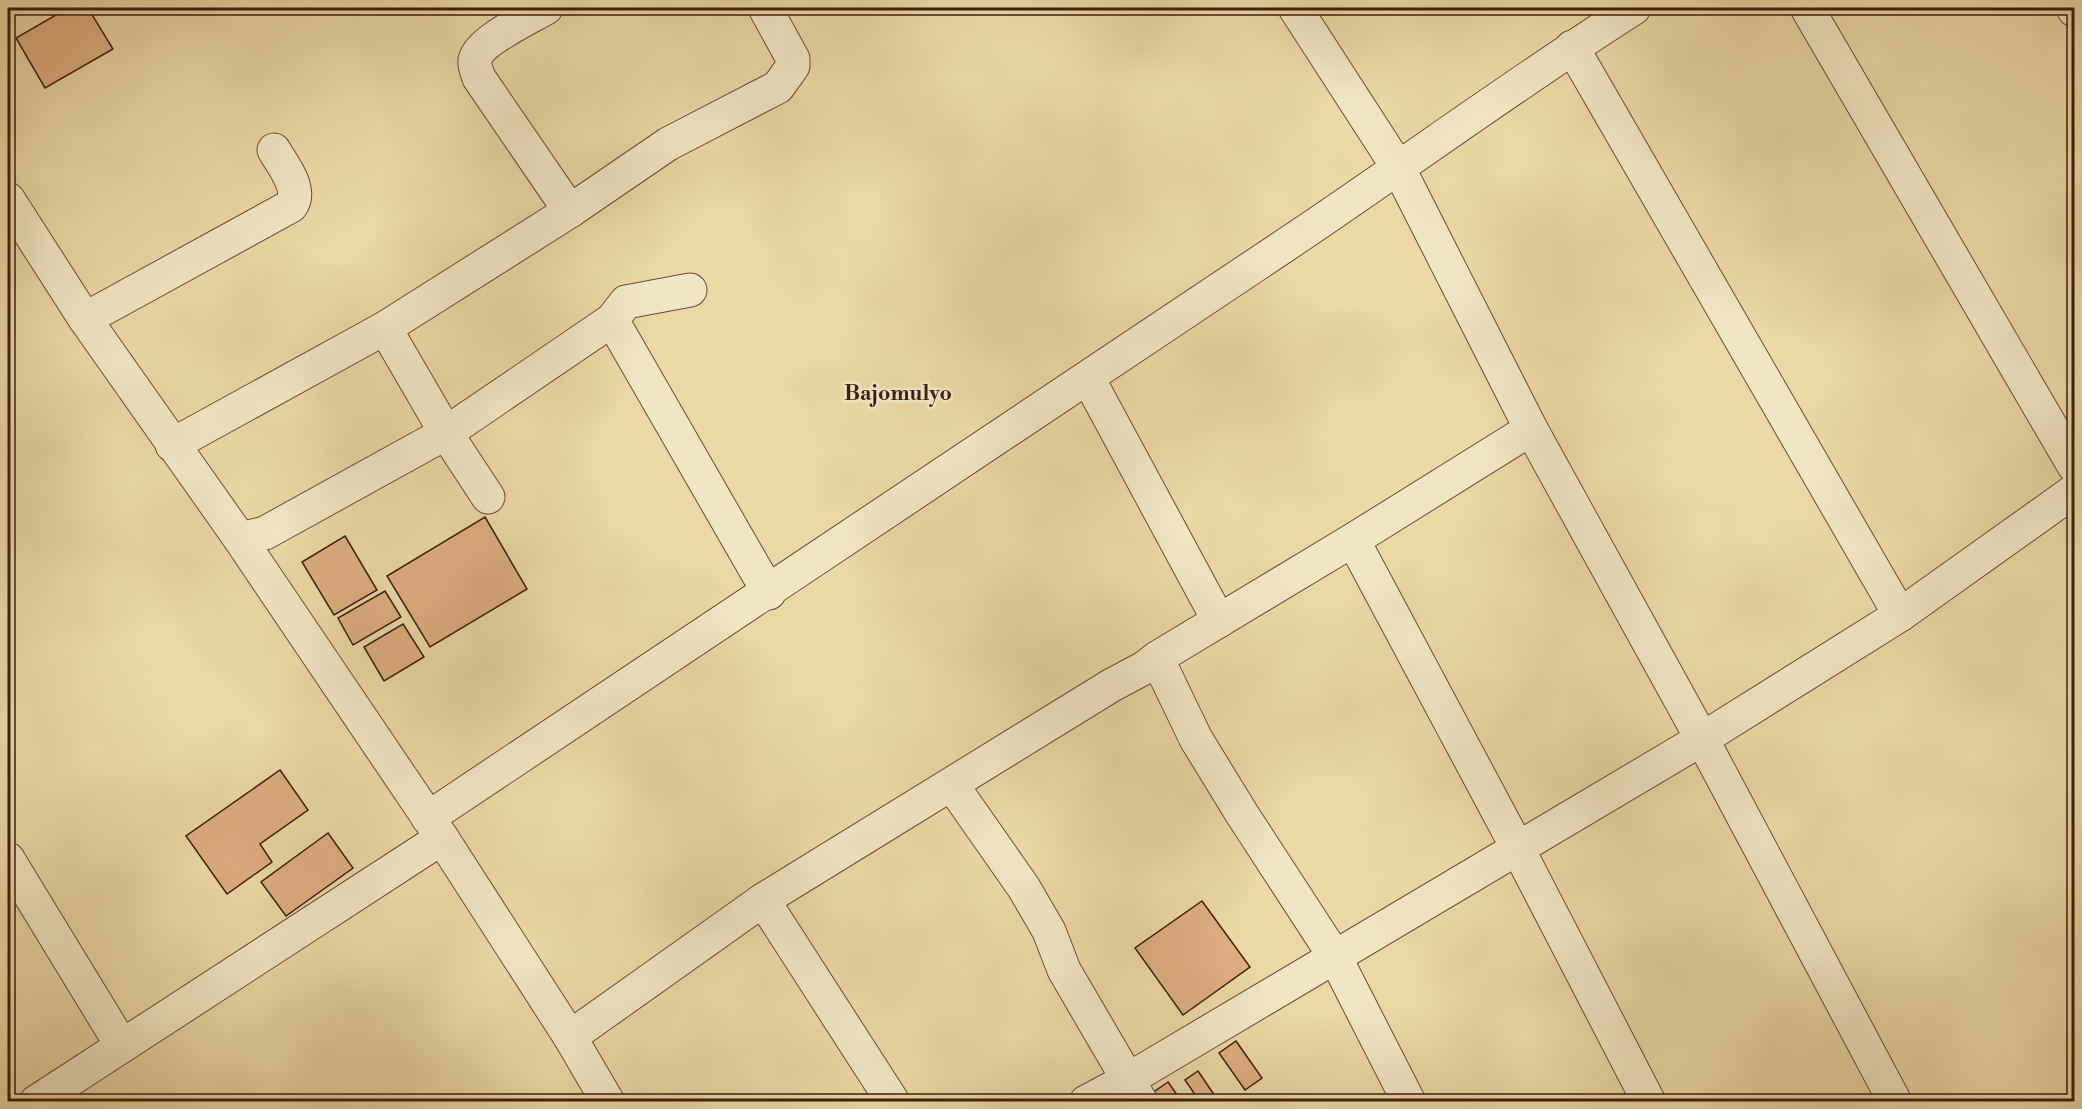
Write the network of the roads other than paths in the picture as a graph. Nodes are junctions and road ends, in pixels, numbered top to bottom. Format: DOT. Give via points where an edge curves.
graph roads {
  1 [pos="546,8"];
  2 [pos="765,8"];
  3 [pos="1295,8"];
  4 [pos="1634,8"];
  5 [pos="1807,8"];
  6 [pos="1572,47"];
  7 [pos="274,150"];
  8 [pos="1399,169"];
  9 [pos="8,199"];
  10 [pos="570,211"];
  11 [pos="690,290"];
  12 [pos="85,319"];
  13 [pos="612,320"];
  14 [pos="385,328"];
  15 [pos="1088,378"];
  16 [pos="1531,429"];
  17 [pos="446,433"];
  18 [pos="172,445"];
  19 [pos="2074,466"];
  20 [pos="2074,491"];
  21 [pos="488,497"];
  22 [pos="240,539"];
  23 [pos="1353,540"];
  24 [pos="769,593"];
  25 [pos="1900,615"];
  26 [pos="1219,621"];
  27 [pos="1157,658"];
  28 [pos="1701,739"];
  29 [pos="952,785"];
  30 [pos="435,828"];
  31 [pos="1518,849"];
  32 [pos="8,859"];
  33 [pos="763,900"];
  34 [pos="1335,957"];
  35 [pos="570,1037"];
  36 [pos="122,1046"];
  37 [pos="1135,1090"];
  38 [pos="36,1101"];
  39 [pos="609,1101"];
  40 [pos="892,1101"];
  41 [pos="1086,1101"];
  42 [pos="1409,1101"];
  43 [pos="1649,1101"];
  44 [pos="1895,1101"];
  1 -- 10 [label="street" via="488,42 475,61 479,78"];
  2 -- 10 [label="street" via="793,58 793,66 777,87 668,144"];
  3 -- 8 [label="street"];
  4 -- 6 [label="street"];
  5 -- 19 [label="street"];
  6 -- 8 [label="street"];
  6 -- 25 [label="street"];
  7 -- 12 [label="street" via="296,190 291,206"];
  8 -- 15 [label="street"];
  8 -- 16 [label="street"];
  9 -- 12 [label="street"];
  10 -- 14 [label="street"];
  11 -- 13 [label="street" via="626,302"];
  12 -- 18 [label="street"];
  13 -- 17 [label="street"];
  13 -- 24 [label="street"];
  14 -- 17 [label="street"];
  14 -- 18 [label="street"];
  15 -- 24 [label="street"];
  15 -- 26 [label="street"];
  16 -- 23 [label="street"];
  16 -- 28 [label="street"];
  17 -- 21 [label="street"];
  17 -- 22 [label="street" via="266,533"];
  18 -- 22 [label="street"];
  20 -- 25 [label="street"];
  22 -- 30 [label="street"];
  23 -- 26 [label="street"];
  23 -- 31 [label="street"];
  24 -- 30 [label="street"];
  25 -- 28 [label="street"];
  26 -- 27 [label="street"];
  27 -- 29 [label="street"];
  27 -- 34 [label="street" via="1196,740"];
  28 -- 31 [label="street"];
  28 -- 44 [label="street"];
  29 -- 33 [label="street"];
  29 -- 37 [label="street" via="1024,888 1049,931 1064,970"];
  30 -- 35 [label="street"];
  30 -- 36 [label="street"];
  31 -- 34 [label="street"];
  31 -- 43 [label="street"];
  32 -- 36 [label="street"];
  33 -- 35 [label="street"];
  33 -- 40 [label="street"];
  34 -- 37 [label="street"];
  34 -- 42 [label="street"];
  35 -- 39 [label="street"];
  36 -- 38 [label="street"];
  37 -- 41 [label="street"];
}
